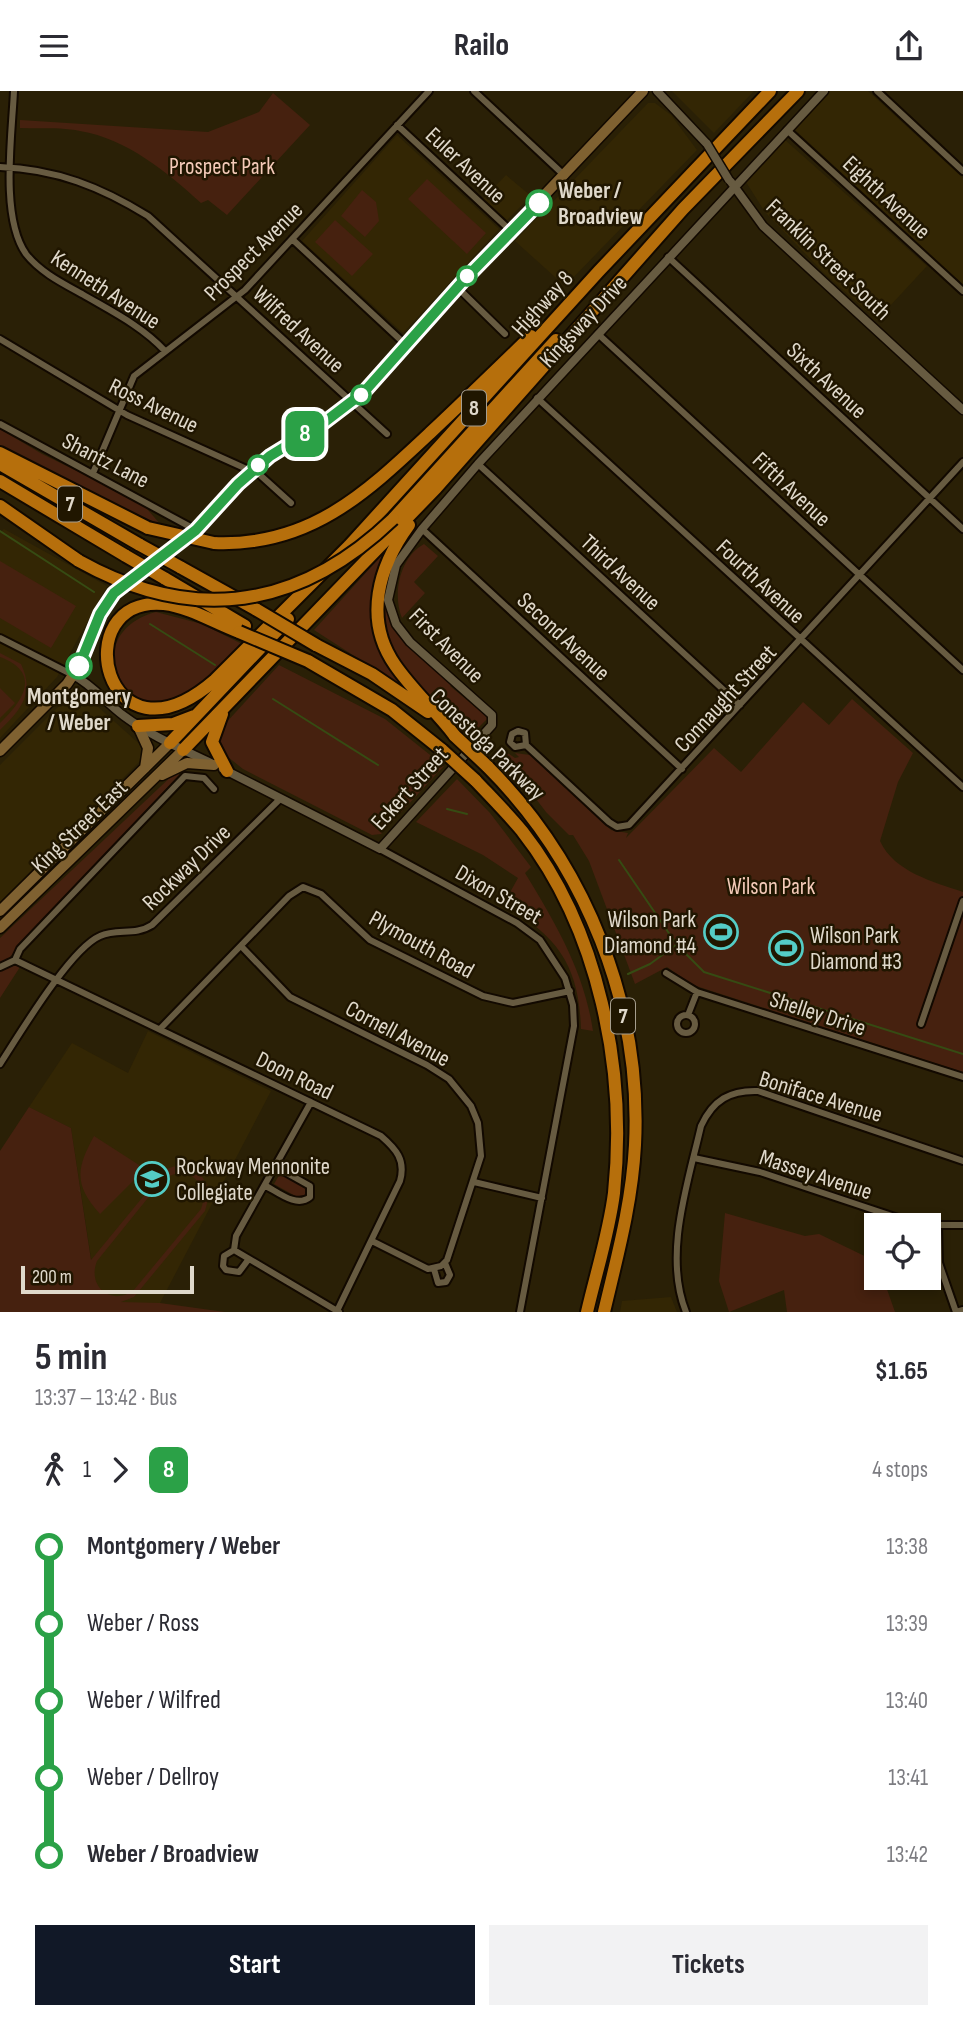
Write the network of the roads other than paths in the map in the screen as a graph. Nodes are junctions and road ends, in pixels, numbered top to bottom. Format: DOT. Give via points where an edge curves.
graph roads {
  1 [pos="14,91"];
  2 [pos="429,91"];
  3 [pos="474,91"];
  4 [pos="643,91"];
  5 [pos="657,91"];
  6 [pos="770,91"];
  7 [pos="798,91"];
  8 [pos="824,91"];
  9 [pos="877,91"];
  10 [pos="397,125"];
  11 [pos="788,129"];
  12 [pos="0,167"];
  13 [pos="11,167"];
  14 [pos="963,171"];
  15 [pos="565,176"];
  16 [pos="731,183"];
  17 [pos="682,209"];
  18 [pos="511,231"];
  19 [pos="292,239"];
  20 [pos="668,257"];
  21 [pos="599,271"];
  22 [pos="457,287"];
  23 [pos="963,291"];
  24 [pos="238,296"];
  25 [pos="505,334"];
  26 [pos="597,334"];
  27 [pos="1,341"];
  28 [pos="405,344"];
  29 [pos="165,351"];
  30 [pos="537,398"];
  31 [pos="352,402"];
  32 [pos="118,410"];
  33 [pos="963,410"];
  34 [pos="0,424"];
  35 [pos="387,434"];
  36 [pos="0,453"];
  37 [pos="963,463"];
  38 [pos="0,464"];
  39 [pos="478,464"];
  40 [pos="251,471"];
  41 [pos="93,473"];
  42 [pos="0,481"];
  43 [pos="436,488"];
  44 [pos="930,498"];
  45 [pos="291,503"];
  46 [pos="0,506"];
  47 [pos="422,529"];
  48 [pos="963,529"];
  49 [pos="196,530"];
  50 [pos="349,547"];
  51 [pos="859,576"];
  52 [pos="388,589"];
  53 [pos="242,629"];
  54 [pos="0,638"];
  55 [pos="801,641"];
  56 [pos="963,670"];
  57 [pos="73,675"];
  58 [pos="227,704"];
  59 [pos="740,705"];
  60 [pos="200,713"];
  61 [pos="494,721"];
  62 [pos="138,726"];
  63 [pos="454,736"];
  64 [pos="170,743"];
  65 [pos="526,745"];
  66 [pos="183,750"];
  67 [pos="0,751"];
  68 [pos="214,765"];
  69 [pos="145,768"];
  70 [pos="682,769"];
  71 [pos="227,771"];
  72 [pos="158,777"];
  73 [pos="963,787"];
  74 [pos="214,789"];
  75 [pos="280,799"];
  76 [pos="380,849"];
  77 [pos="963,901"];
  78 [pos="0,911"];
  79 [pos="0,928"];
  80 [pos="242,946"];
  81 [pos="15,960"];
  82 [pos="0,967"];
  83 [pos="666,973"];
  84 [pos="56,980"];
  85 [pos="570,991"];
  86 [pos="697,992"];
  87 [pos="688,1015"];
  88 [pos="921,1024"];
  89 [pos="160,1029"];
  90 [pos="0,1064"];
  91 [pos="963,1077"];
  92 [pos="311,1102"];
  93 [pos="694,1158"];
  94 [pos="963,1161"];
  95 [pos="276,1167"];
  96 [pos="474,1182"];
  97 [pos="266,1186"];
  98 [pos="541,1198"];
  99 [pos="883,1213"];
  100 [pos="963,1225"];
  101 [pos="941,1226"];
  102 [pos="372,1241"];
  103 [pos="234,1250"];
  104 [pos="248,1260"];
  105 [pos="445,1263"];
  106 [pos="435,1269"];
  107 [pos="941,1269"];
  108 [pos="605,1308"];
  109 [pos="963,1310"];
  110 [pos="338,1311"];
  111 [pos="520,1312"];
  112 [pos="587,1312"];
  113 [pos="685,1312"];
  114 [pos="956,1312"];
  1 -- 13 [label="street, Kenneth Avenue"];
  2 -- 10 [label="street, Prospect Avenue"];
  3 -- 15 [label="street"];
  4 -- 15 [label="main road"];
  5 -- 16 [label="street, Franklin Street South, bridge" via="707,144"];
  6 -- 21 [label="highway, Highway 8 / 8"];
  7 -- 17 [label="highway, Highway 8 / 8"];
  8 -- 11 [label="street, Kingsway Drive"];
  9 -- 14 [label="street"];
  10 -- 18 [label="street, Euler Avenue"];
  10 -- 19 [label="street, Prospect Avenue"];
  11 -- 16 [label="street, Kingsway Drive"];
  11 -- 23 [label="street, Eighth Avenue"];
  12 -- 13 [label="street, Wilfred Avenue"];
  13 -- 24 [label="street, Wilfred Avenue" via="66,176 110,192 148,216"];
  13 -- 29 [label="street, Kenneth Avenue" via="13,226 25,252 51,277 149,334"];
  15 -- 18 [label="main road"];
  16 -- 20 [label="street, Kingsway Drive"];
  16 -- 33 [label="street, Franklin Street South" via="763,226"];
  17 -- 43 [label="highway, Highway 8 / 8"];
  17 -- 46 [label="highway, bridge" via="393,519 319,576 255,596 195,600 144,591 79,561"];
  18 -- 22 [label="main road"];
  19 -- 24 [label="street, Prospect Avenue"];
  19 -- 28 [label="street"];
  20 -- 26 [label="street, Kingsway Drive"];
  20 -- 44 [label="street, Sixth Avenue"];
  21 -- 36 [label="highway, bridge" via="346,507 276,538 214,543 148,528"];
  21 -- 50 [label="highway, Highway 8 / 8"];
  22 -- 25 [label="street"];
  22 -- 28 [label="main road"];
  24 -- 29 [label="street, Prospect Avenue"];
  24 -- 31 [label="street, Wilfred Avenue"];
  26 -- 30 [label="street, Kingsway Drive"];
  26 -- 51 [label="street, Fifth Avenue"];
  27 -- 32 [label="street, Ross Avenue"];
  28 -- 31 [label="main road"];
  29 -- 32 [label="street, Prospect Avenue" via="134,376"];
  30 -- 39 [label="street, Kingsway Drive"];
  30 -- 55 [label="street, Fourth Avenue"];
  31 -- 35 [label="street, Wilfred Avenue"];
  31 -- 40 [label="main road"];
  32 -- 40 [label="street, Ross Avenue"];
  32 -- 41 [label="street, Prospect Avenue"];
  34 -- 41 [label="street, Shantz Lane"];
  37 -- 44 [label="street, Connaught Street"];
  38 -- 63 [label="highway, Conestoga Parkway / 7, bridge" via="405,694"];
  39 -- 47 [label="street, Kingsway Drive"];
  39 -- 59 [label="street, Third Avenue"];
  40 -- 45 [label="street, Ross Avenue"];
  40 -- 49 [label="main road"];
  41 -- 49 [label="street, Shantz Lane"];
  42 -- 53 [label="highway, Conestoga Parkway / 7, bridge"];
  43 -- 58 [label="highway"];
  43 -- 63 [label="highway" via="390,556 379,588 378,620 393,663"];
  44 -- 48 [label="street, Sixth Avenue"];
  44 -- 51 [label="street, Connaught Street"];
  47 -- 52 [label="street, Kingsway Drive" via="404,551"];
  47 -- 70 [label="street, Second Avenue"];
  49 -- 57 [label="main road" via="114,593"];
  50 -- 53 [label="highway" via="191,699 165,708 144,707 122,695 107,670 106,651 113,629 139,608 176,607"];
  50 -- 60 [label="highway" via="276,634"];
  51 -- 55 [label="street, Connaught Street"];
  51 -- 56 [label="street, Fifth Avenue"];
  52 -- 61 [label="street, First Avenue" via="396,624"];
  53 -- 112 [label="highway, Conestoga Parkway / 7, bridge" via="392,710 442,750 523,832 566,904 586,952 616,1086 617,1154 611,1209"];
  54 -- 57 [label="street"];
  55 -- 59 [label="street, Connaught Street"];
  55 -- 73 [label="street, Fourth Avenue"];
  57 -- 62 [label="street, Dixon Street"];
  57 -- 67 [label="main road"];
  58 -- 66 [label="highway"];
  58 -- 71 [label="highway" via="212,742"];
  59 -- 70 [label="street, Connaught Street"];
  60 -- 62 [label="highway" via="173,724"];
  60 -- 64 [label="highway"];
  61 -- 76 [label="street, Eckert Street"];
  62 -- 64 [label="street, Dixon Street"];
  62 -- 69 [label="main road" via="148,748"];
  63 -- 108 [label="highway, Conestoga Parkway / 7, bridge" via="519,798 566,866 604,950 627,1034 635,1088 635,1146 623,1234"];
  64 -- 66 [label="street, Dixon Street"];
  64 -- 69 [label="main road, King Street East"];
  65 -- 70 [label="street, Connaught Street" via="609,822 621,827 629,825"];
  66 -- 68 [label="street, Dixon Street"];
  66 -- 72 [label="main road, King Street East"];
  68 -- 71 [label="street, Dixon Street"];
  68 -- 72 [label="main road" via="187,763"];
  69 -- 78 [label="main road, King Street East"];
  71 -- 75 [label="street, Dixon Street"];
  72 -- 79 [label="main road, King Street East"];
  74 -- 81 [label="street" via="204,778 185,776 20,949"];
  75 -- 76 [label="street, Dixon Street"];
  75 -- 84 [label="street, Rockway Drive" via="152,925 138,932 100,936"];
  76 -- 85 [label="street, Dixon Street" via="540,940"];
  77 -- 88 [label="street"];
  80 -- 85 [label="street, Plymouth Road" via="296,889 308,887 370,940 483,996 513,1003"];
  80 -- 89 [label="street, Plymouth Road"];
  80 -- 96 [label="street, Cornell Avenue" via="290,997 427,1065 455,1085 478,1123 481,1156"];
  81 -- 82 [label="street"];
  81 -- 84 [label="street, Doon Road"];
  83 -- 86 [label="street, Shelley Drive"];
  84 -- 89 [label="street, Doon Road"];
  84 -- 90 [label="street, Rockway Drive"];
  85 -- 98 [label="street, Dixon Street" via="574,1026"];
  86 -- 87 [label="street"];
  86 -- 91 [label="street, Shelley Drive"];
  89 -- 92 [label="street, Doon Road"];
  92 -- 95 [label="street"];
  92 -- 102 [label="street, Doon Road" via="381,1136 400,1157 400,1181"];
  93 -- 94 [label="street, Boniface Avenue" via="708,1111 723,1097 742,1090 758,1091"];
  93 -- 99 [label="street, Massey Avenue" via="760,1172"];
  93 -- 113 [label="street, Boniface Avenue" via="677,1250"];
  95 -- 97 [label="street"];
  95 -- 97 [label="street" via="310,1186 310,1197 295,1201"];
  96 -- 98 [label="street"];
  96 -- 105 [label="street, Cornell Avenue"];
  97 -- 103 [label="street" via="236,1237"];
  98 -- 111 [label="street, Dixon Street"];
  100 -- 101 [label="street, Massey Avenue"];
  102 -- 106 [label="street, Cornell Avenue"];
  102 -- 110 [label="street, Doon Road"];
  103 -- 104 [label="street"];
  103 -- 104 [label="street" via="224,1256 226,1270 239,1272"];
  104 -- 110 [label="street"];
  105 -- 106 [label="street"];
  105 -- 106 [label="street, Cornell Avenue" via="450,1275 446,1282 438,1283"];
  107 -- 114 [label="street"];
  109 -- 114 [label="street"];
}
